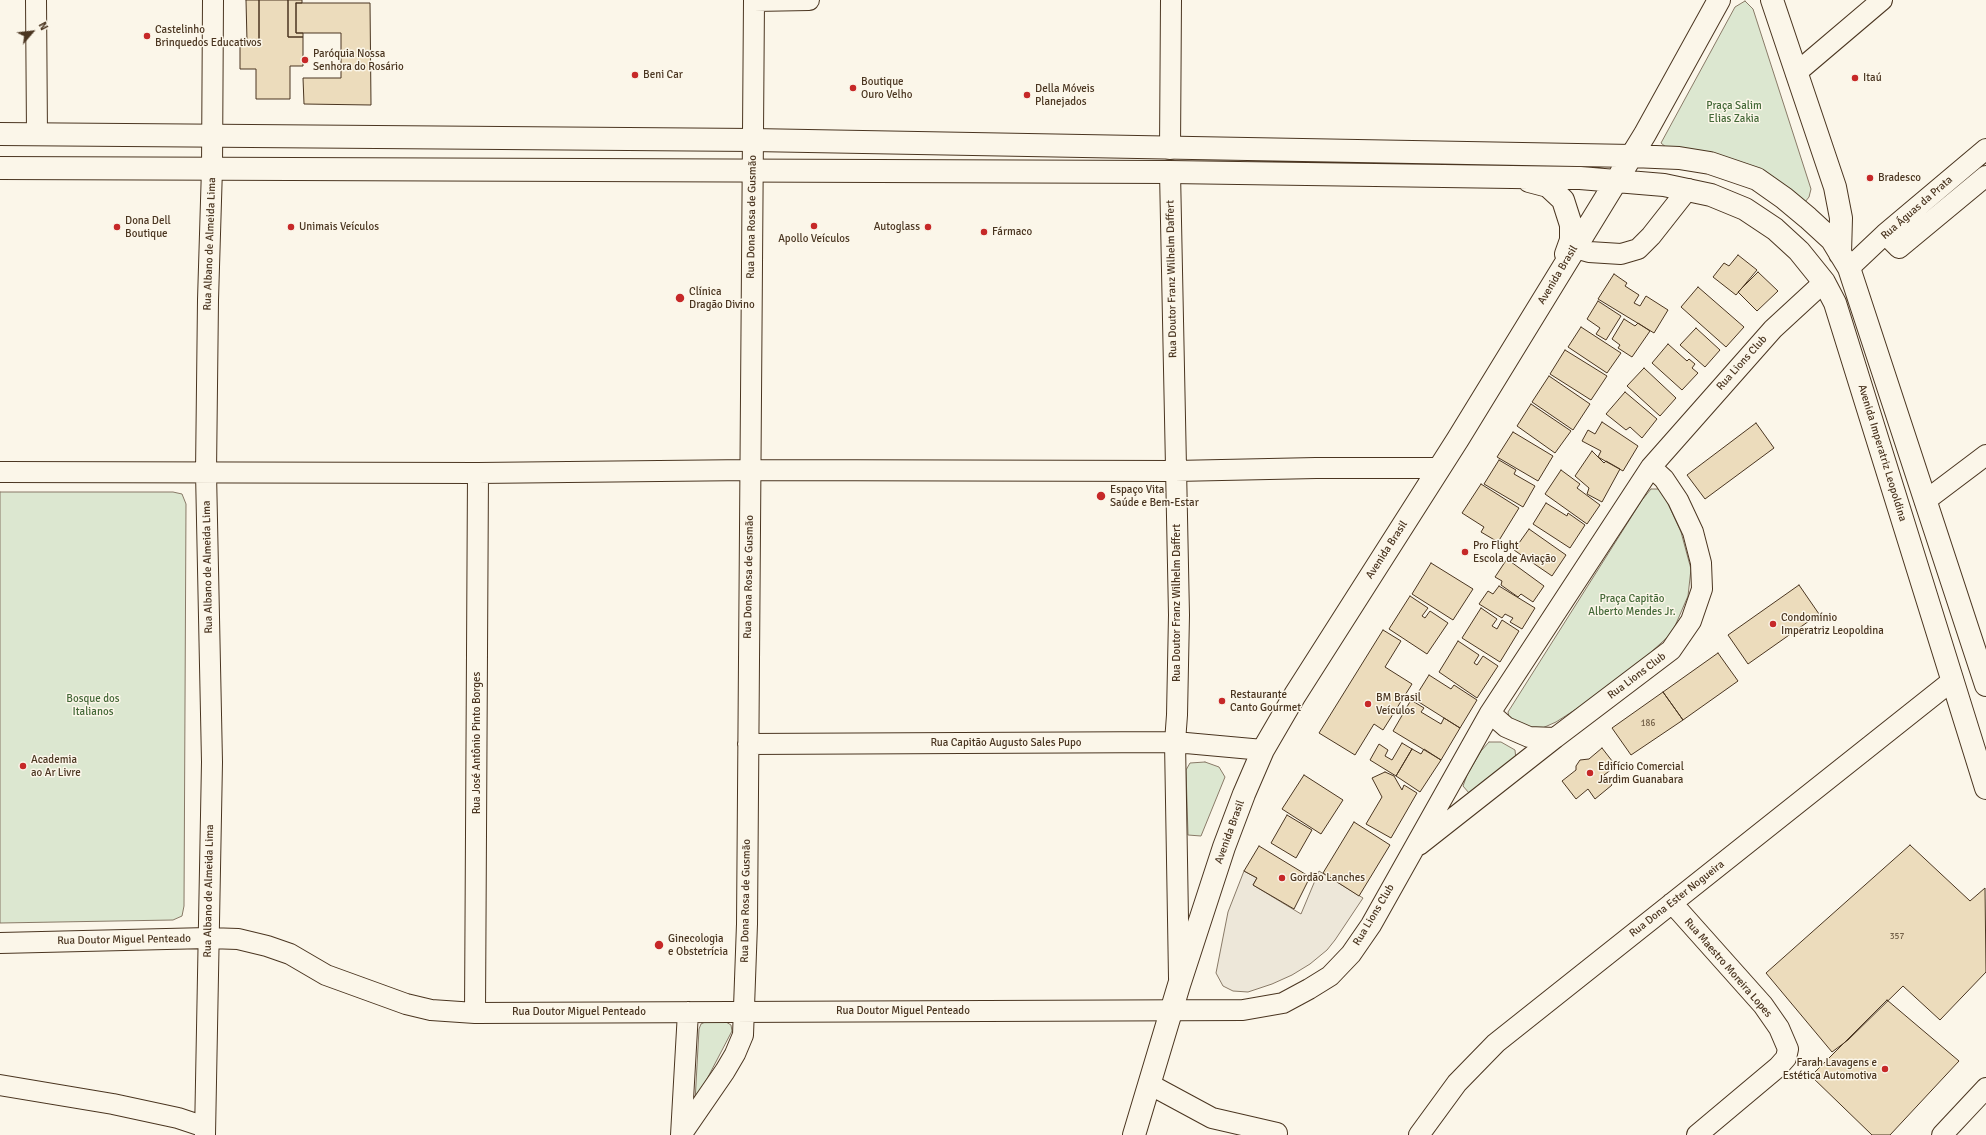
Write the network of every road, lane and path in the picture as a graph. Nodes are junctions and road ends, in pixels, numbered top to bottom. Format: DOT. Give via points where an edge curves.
graph roads {
  1 [pos="36,0"];
  2 [pos="214,0"];
  3 [pos="754,0"];
  4 [pos="809,0"];
  5 [pos="1171,0"];
  6 [pos="1719,0"];
  7 [pos="1772,0"];
  8 [pos="1882,0"];
  9 [pos="1796,73"];
  10 [pos="0,134"];
  11 [pos="37,134"];
  12 [pos="211,135"];
  13 [pos="753,140"];
  14 [pos="1170,149"];
  15 [pos="1986,149"];
  16 [pos="1632,156"];
  17 [pos="0,168"];
  18 [pos="212,168"];
  19 [pos="752,171"];
  20 [pos="1170,172"];
  21 [pos="1986,176"];
  22 [pos="1518,178"];
  23 [pos="1615,180"];
  24 [pos="1688,189"];
  25 [pos="1892,241"];
  26 [pos="1575,248"];
  27 [pos="1845,261"];
  28 [pos="1560,273"];
  29 [pos="1824,282"];
  30 [pos="1986,455"];
  31 [pos="1651,467"];
  32 [pos="1440,468"];
  33 [pos="750,470"];
  34 [pos="1175,471"];
  35 [pos="0,472"];
  36 [pos="206,472"];
  37 [pos="478,474"];
  38 [pos="1925,500"];
  39 [pos="1953,680"];
  40 [pos="1986,685"];
  41 [pos="1490,713"];
  42 [pos="1555,738"];
  43 [pos="1175,742"];
  44 [pos="748,744"];
  45 [pos="1263,750"];
  46 [pos="1986,788"];
  47 [pos="1411,851"];
  48 [pos="1672,903"];
  49 [pos="208,938"];
  50 [pos="0,942"];
  51 [pos="1179,985"];
  52 [pos="745,1011"];
  53 [pos="1171,1011"];
  54 [pos="688,1012"];
  55 [pos="475,1013"];
  56 [pos="1149,1084"];
  57 [pos="0,1086"];
  58 [pos="1986,1088"];
  59 [pos="205,1131"];
  60 [pos="1277,1133"];
  61 [pos="681,1135"];
  62 [pos="1134,1135"];
  63 [pos="1419,1135"];
  64 [pos="1697,1135"];
  65 [pos="1942,1135"];
  1 -- 11 [label="street"];
  2 -- 12 [label="street, Rua Albano de Almeida Lima"];
  3 -- 4 [label="street"];
  3 -- 13 [label="street, Rua Dona Rosa de Gusmão"];
  5 -- 14 [label="street"];
  6 -- 16 [label="main road, Avenida Brasil"];
  7 -- 9 [label="main road"];
  8 -- 9 [label="street"];
  9 -- 27 [label="main road" via="1835,187"];
  10 -- 11 [label="main road"];
  11 -- 12 [label="main road"];
  12 -- 13 [label="main road"];
  12 -- 18 [label="street, Rua Albano de Almeida Lima"];
  13 -- 14 [label="main road"];
  13 -- 19 [label="street, Rua Dona Rosa de Gusmão"];
  14 -- 16 [label="main road"];
  15 -- 25 [label="street, Rua Águas da Prata"];
  16 -- 23 [label="main road, Avenida Brasil"];
  16 -- 27 [label="main road" via="1679,158 1710,163 1756,179 1808,218 1832,240"];
  17 -- 18 [label="main road"];
  18 -- 19 [label="main road"];
  18 -- 36 [label="street, Rua Albano de Almeida Lima"];
  19 -- 20 [label="main road"];
  19 -- 33 [label="street, Rua Dona Rosa de Gusmão"];
  20 -- 22 [label="main road"];
  20 -- 34 [label="street, Rua Doutor Franz Wilhelm Daffert"];
  21 -- 25 [label="street"];
  22 -- 23 [label="main road, Avenida Imperatriz Leopoldina"];
  22 -- 28 [label="main road" via="1548,186 1563,200 1571,225 1571,240"];
  23 -- 24 [label="main road, Avenida Imperatriz Leopoldina"];
  23 -- 26 [label="main road, Avenida Brasil"];
  24 -- 26 [label="street" via="1638,249 1621,254 1589,252"];
  24 -- 29 [label="main road, Avenida Imperatriz Leopoldina" via="1711,195 1745,210 1775,228"];
  25 -- 27 [label="street, Rua Águas da Prata"];
  26 -- 28 [label="main road, Avenida Brasil"];
  27 -- 38 [label="main road" via="1862,303"];
  28 -- 32 [label="main road, Avenida Brasil"];
  29 -- 31 [label="street, Rua Lions Club" via="1796,305 1773,329"];
  29 -- 39 [label="main road, Avenida Imperatriz Leopoldina" via="1836,303 1843,324"];
  30 -- 38 [label="street"];
  31 -- 41 [label="street, Rua Lions Club"];
  31 -- 42 [label="street, Rua Lions Club" via="1664,479 1678,500 1693,532 1701,562 1702,589 1691,621 1671,650"];
  32 -- 34 [label="street"];
  32 -- 45 [label="main road, Avenida Brasil" via="1303,682"];
  33 -- 34 [label="street"];
  33 -- 37 [label="street"];
  33 -- 44 [label="street, Rua Dona Rosa de Gusmão"];
  34 -- 43 [label="street, Rua Doutor Franz Wilhelm Daffert" via="1179,615"];
  35 -- 36 [label="street"];
  36 -- 37 [label="street"];
  36 -- 49 [label="street, Rua Albano de Almeida Lima" via="212,762"];
  37 -- 55 [label="street, Rua José Antônio Pinto Borges"];
  38 -- 40 [label="main road"];
  39 -- 46 [label="main road, Avenida Imperatriz Leopoldina"];
  39 -- 48 [label="street, Rua Dona Ester Nogueira"];
  41 -- 42 [label="street" via="1506,727 1529,737"];
  41 -- 47 [label="street, Rua Lions Club"];
  42 -- 47 [label="street, Rua Lions Club"];
  43 -- 44 [label="street, Rua Capitão Augusto Sales Pupo"];
  43 -- 45 [label="street, Rua Capitão Augusto Sales Pupo"];
  43 -- 51 [label="street, Rua Doutor Franz Wilhelm Daffert"];
  44 -- 52 [label="street, Rua Dona Rosa de Gusmão"];
  45 -- 51 [label="main road, Avenida Brasil" via="1224,847"];
  47 -- 53 [label="street, Rua Lions Club" via="1371,925 1351,954 1330,976 1283,1002 1243,1010"];
  48 -- 63 [label="street, Rua Dona Ester Nogueira" via="1496,1043 1458,1083"];
  48 -- 64 [label="street, Rua Maestro Moreira Lopes" via="1763,1005 1779,1028 1788,1049 1786,1058 1778,1067"];
  49 -- 50 [label="street, Rua Doutor Miguel Penteado"];
  49 -- 55 [label="street, Rua Doutor Miguel Penteado" via="238,939 267,946 290,954 326,975 406,1004 431,1010"];
  49 -- 59 [label="street, Rua Albano de Almeida Lima"];
  51 -- 53 [label="main road, Avenida Brasil"];
  52 -- 53 [label="street, Rua Doutor Miguel Penteado"];
  52 -- 54 [label="street, Rua Doutor Miguel Penteado"];
  52 -- 61 [label="street, Rua Dona Rosa de Gusmão" via="743,1035 735,1054"];
  53 -- 56 [label="main road, Avenida Brasil"];
  54 -- 55 [label="street, Rua Doutor Miguel Penteado"];
  54 -- 61 [label="street, Rua Dona Rosa de Gusmão"];
  56 -- 60 [label="street" via="1212,1118"];
  56 -- 62 [label="main road, Avenida Brasil"];
  57 -- 59 [label="street" via="113,1104 178,1118"];
  58 -- 65 [label="street"];
}
